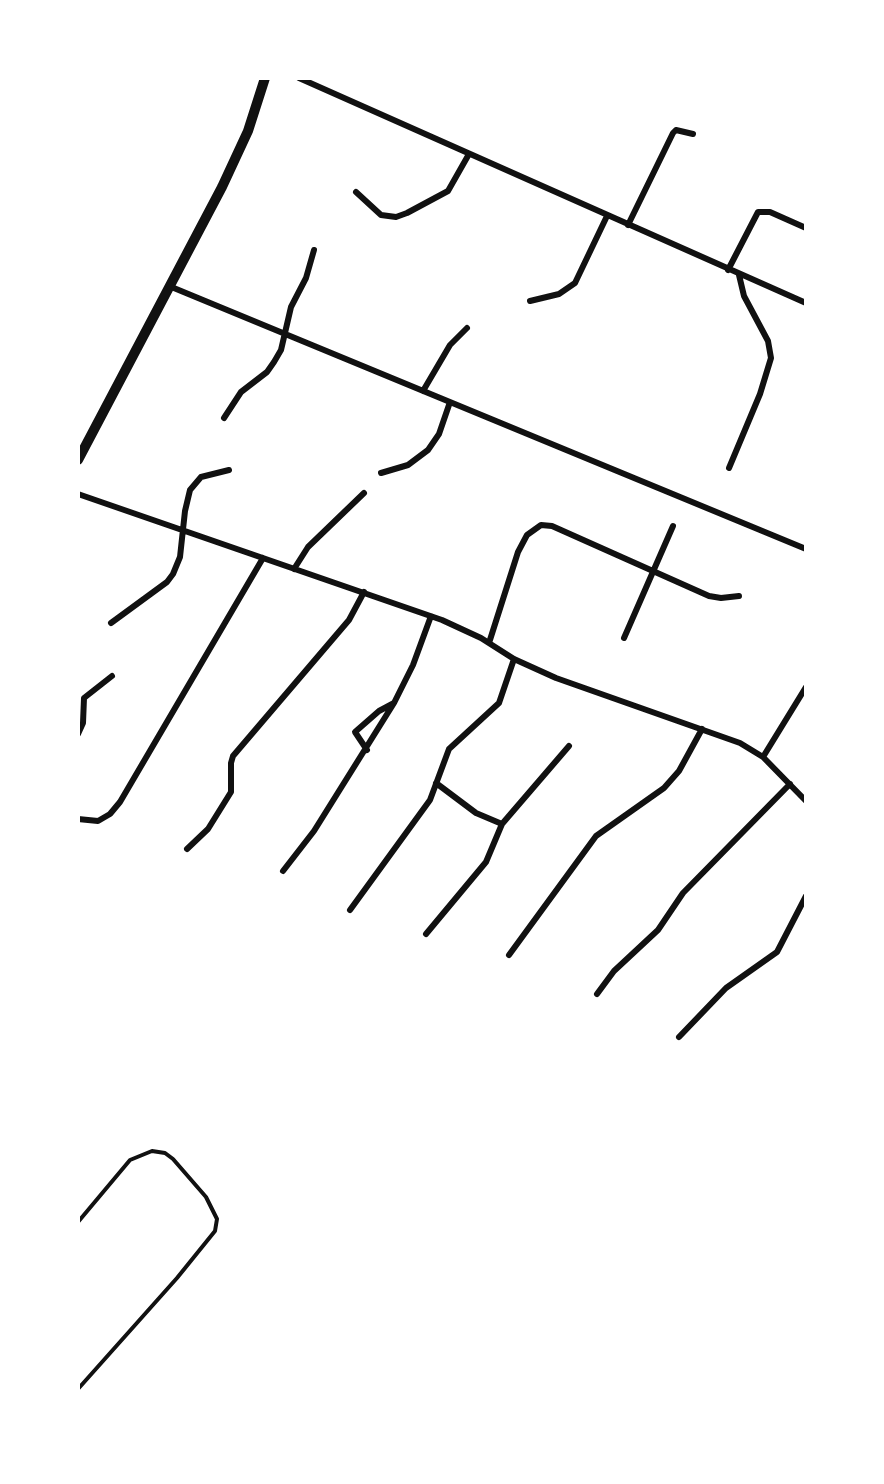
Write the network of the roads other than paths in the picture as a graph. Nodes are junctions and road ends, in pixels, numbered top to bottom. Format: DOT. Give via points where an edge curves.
graph roads {
  1 [pos="266,78"];
  2 [pos="299,78"];
  3 [pos="693,134"];
  4 [pos="469,154"];
  5 [pos="356,192"];
  6 [pos="607,216"];
  7 [pos="628,225"];
  8 [pos="806,228"];
  9 [pos="314,250"];
  10 [pos="728,270"];
  11 [pos="739,275"];
  12 [pos="169,286"];
  13 [pos="530,301"];
  14 [pos="806,303"];
  15 [pos="467,328"];
  16 [pos="285,333"];
  17 [pos="423,391"];
  18 [pos="450,402"];
  19 [pos="224,418"];
  20 [pos="78,460"];
  21 [pos="729,468"];
  22 [pos="229,470"];
  23 [pos="381,473"];
  24 [pos="364,493"];
  25 [pos="78,494"];
  26 [pos="673,526"];
  27 [pos="185,531"];
  28 [pos="806,549"];
  29 [pos="263,558"];
  30 [pos="294,568"];
  31 [pos="654,571"];
  32 [pos="364,592"];
  33 [pos="739,596"];
  34 [pos="431,616"];
  35 [pos="111,623"];
  36 [pos="624,638"];
  37 [pos="489,643"];
  38 [pos="514,659"];
  39 [pos="112,676"];
  40 [pos="806,687"];
  41 [pos="394,703"];
  42 [pos="702,729"];
  43 [pos="78,734"];
  44 [pos="570,746"];
  45 [pos="367,750"];
  46 [pos="764,757"];
  47 [pos="436,783"];
  48 [pos="790,784"];
  49 [pos="806,801"];
  50 [pos="78,819"];
  51 [pos="502,824"];
  52 [pos="187,849"];
  53 [pos="283,871"];
  54 [pos="806,896"];
  55 [pos="350,910"];
  56 [pos="426,934"];
  57 [pos="509,955"];
  58 [pos="597,994"];
  59 [pos="679,1037"];
  60 [pos="78,1222"];
  61 [pos="78,1389"];
  1 -- 12 [label="main road" via="237,155"];
  2 -- 4 [label="street"];
  3 -- 7 [label="street" via="676,130 673,133"];
  4 -- 5 [label="street" via="448,191 408,213 396,217 381,215"];
  4 -- 6 [label="street"];
  6 -- 7 [label="street"];
  6 -- 13 [label="street" via="575,283 559,294"];
  7 -- 10 [label="street"];
  8 -- 10 [label="street" via="770,212 758,212"];
  9 -- 16 [label="street"];
  10 -- 11 [label="street"];
  11 -- 14 [label="street"];
  11 -- 21 [label="street" via="744,296 768,341 771,358"];
  12 -- 16 [label="street"];
  12 -- 20 [label="main road"];
  15 -- 17 [label="street" via="450,345"];
  16 -- 17 [label="street"];
  16 -- 19 [label="street" via="267,372 241,392"];
  17 -- 18 [label="street"];
  18 -- 23 [label="street" via="439,434 428,450 408,465"];
  18 -- 28 [label="street"];
  22 -- 27 [label="street" via="210,473 195,483 187,500"];
  24 -- 30 [label="street" via="308,547"];
  25 -- 27 [label="street"];
  26 -- 31 [label="street"];
  27 -- 29 [label="street"];
  27 -- 35 [label="street" via="180,557 167,582"];
  29 -- 30 [label="street"];
  29 -- 50 [label="street" via="120,802 98,821"];
  30 -- 32 [label="street"];
  31 -- 33 [label="street" via="709,596"];
  31 -- 36 [label="street"];
  31 -- 37 [label="street" via="552,526 541,525 527,535 518,552"];
  32 -- 34 [label="street"];
  32 -- 52 [label="street" via="350,620 233,756 231,792 208,829"];
  34 -- 37 [label="street"];
  34 -- 41 [label="street"];
  37 -- 38 [label="street"];
  38 -- 42 [label="street" via="556,678"];
  38 -- 47 [label="street" via="500,703 449,749"];
  39 -- 43 [label="street" via="84,698 83,723"];
  40 -- 46 [label="street"];
  41 -- 45 [label="street"];
  41 -- 45 [label="street" via="357,730 356,735"];
  42 -- 46 [label="street"];
  42 -- 57 [label="street" via="679,771 664,788 596,837"];
  44 -- 51 [label="street"];
  45 -- 53 [label="street"];
  46 -- 48 [label="street"];
  47 -- 51 [label="street" via="476,813"];
  47 -- 55 [label="street" via="430,800"];
  48 -- 49 [label="street"];
  48 -- 58 [label="street" via="683,893 658,930 614,971"];
  51 -- 56 [label="street" via="486,862"];
  54 -- 59 [label="street" via="777,952 726,988"];
  60 -- 61 [label="lane" via="130,1160 152,1150 173,1159 206,1197 217,1220 215,1231 202,1247"];
}
